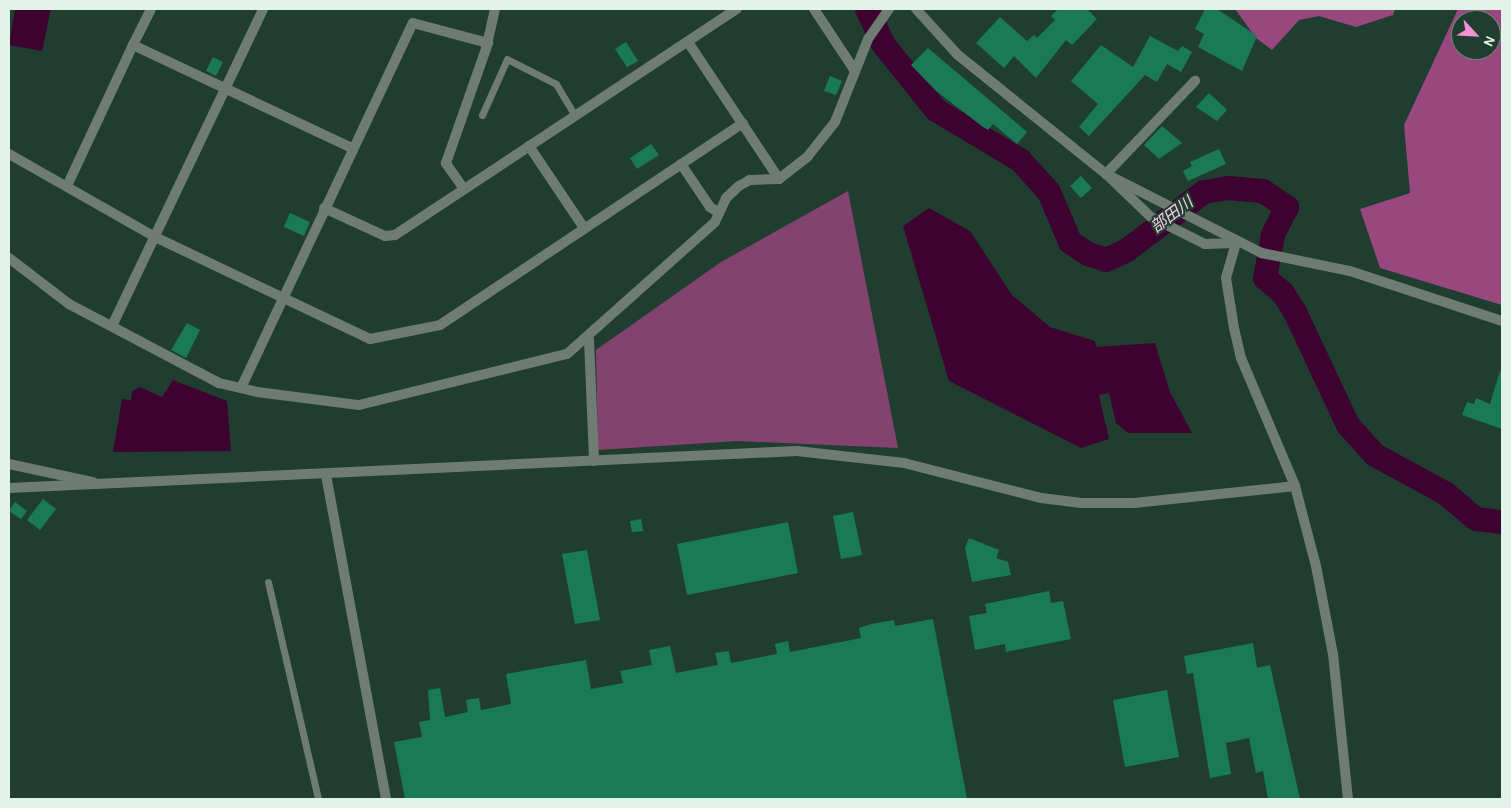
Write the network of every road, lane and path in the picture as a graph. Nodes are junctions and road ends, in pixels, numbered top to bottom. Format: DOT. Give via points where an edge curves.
graph roads {
  1 [pos="151,9"];
  2 [pos="263,9"];
  3 [pos="495,9"];
  4 [pos="737,9"];
  5 [pos="814,9"];
  6 [pos="889,9"];
  7 [pos="916,9"];
  8 [pos="688,42"];
  9 [pos="488,43"];
  10 [pos="133,45"];
  11 [pos="855,71"];
  12 [pos="1195,82"];
  13 [pos="225,88"];
  14 [pos="482,115"];
  15 [pos="575,116"];
  16 [pos="743,123"];
  17 [pos="529,146"];
  18 [pos="352,148"];
  19 [pos="9,154"];
  20 [pos="681,164"];
  21 [pos="1106,174"];
  22 [pos="779,179"];
  23 [pos="67,186"];
  24 [pos="464,189"];
  25 [pos="324,208"];
  26 [pos="719,213"];
  27 [pos="584,228"];
  28 [pos="155,237"];
  29 [pos="1236,243"];
  30 [pos="9,258"];
  31 [pos="282,298"];
  32 [pos="1502,321"];
  33 [pos="112,326"];
  34 [pos="588,340"];
  35 [pos="241,388"];
  36 [pos="594,461"];
  37 [pos="9,464"];
  38 [pos="326,475"];
  39 [pos="110,486"];
  40 [pos="1294,486"];
  41 [pos="9,488"];
  42 [pos="268,582"];
  43 [pos="318,799"];
  44 [pos="386,799"];
  45 [pos="1348,799"];
  1 -- 10 [label="street"];
  2 -- 13 [label="street"];
  3 -- 9 [label="street"];
  4 -- 8 [label="street"];
  5 -- 11 [label="street"];
  6 -- 11 [label="street" via="868,39"];
  7 -- 21 [label="street" via="958,55"];
  8 -- 15 [label="street"];
  8 -- 16 [label="street"];
  9 -- 18 [label="street" via="413,23"];
  9 -- 24 [label="street" via="446,163"];
  10 -- 13 [label="street"];
  10 -- 23 [label="street"];
  11 -- 22 [label="street" via="826,136 792,172"];
  12 -- 21 [label="street"];
  13 -- 18 [label="street"];
  13 -- 28 [label="street"];
  14 -- 15 [label="lane" via="507,59 556,84"];
  15 -- 17 [label="street"];
  16 -- 20 [label="street"];
  16 -- 22 [label="street"];
  17 -- 24 [label="street"];
  17 -- 27 [label="street"];
  18 -- 25 [label="street"];
  19 -- 23 [label="street"];
  20 -- 26 [label="street" via="710,207"];
  20 -- 27 [label="street"];
  21 -- 29 [label="street" via="1193,220 1219,230"];
  21 -- 29 [label="street" via="1151,217 1205,244"];
  22 -- 26 [label="street" via="750,180 739,186 726,198"];
  23 -- 28 [label="street"];
  24 -- 25 [label="street" via="395,235 385,236"];
  25 -- 31 [label="street"];
  26 -- 34 [label="street"];
  27 -- 31 [label="street" via="440,325 370,338"];
  28 -- 31 [label="street"];
  28 -- 33 [label="street"];
  29 -- 32 [label="street" via="1262,253 1350,271"];
  29 -- 40 [label="street" via="1226,278 1241,358"];
  30 -- 33 [label="street" via="69,304"];
  31 -- 35 [label="street"];
  33 -- 35 [label="street" via="219,383"];
  34 -- 35 [label="street" via="567,354 359,405"];
  34 -- 36 [label="street"];
  36 -- 38 [label="street"];
  36 -- 40 [label="street" via="758,451 847,455 904,463 1041,498 1089,503"];
  37 -- 39 [label="street"];
  38 -- 39 [label="street"];
  38 -- 44 [label="street"];
  39 -- 41 [label="street"];
  40 -- 45 [label="street" via="1333,654"];
  42 -- 43 [label="lane"];
}
